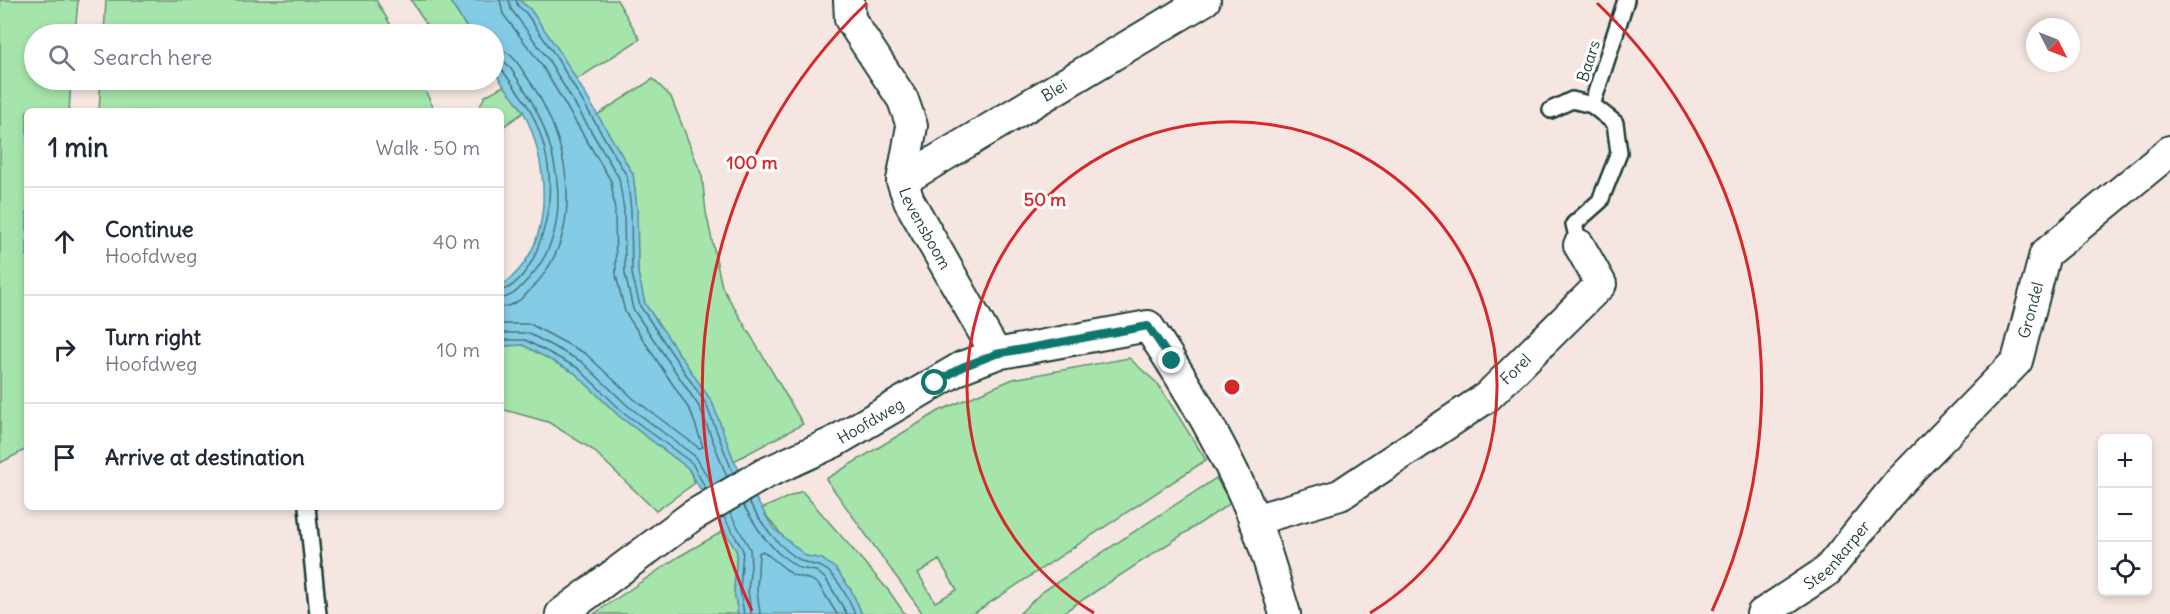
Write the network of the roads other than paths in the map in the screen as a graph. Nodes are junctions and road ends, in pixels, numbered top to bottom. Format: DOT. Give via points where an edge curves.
graph roads {
  1 [pos="849,0"];
  2 [pos="1205,0"];
  3 [pos="1626,0"];
  4 [pos="1592,105"];
  5 [pos="1551,110"];
  6 [pos="1615,123"];
  7 [pos="2170,151"];
  8 [pos="902,181"];
  9 [pos="1579,245"];
  10 [pos="996,354"];
  11 [pos="1900,481"];
  12 [pos="307,510"];
  13 [pos="1254,519"];
  14 [pos="318,614"];
  15 [pos="561,614"];
  16 [pos="1285,614"];
  17 [pos="1762,614"];
  1 -- 8 [label="street, Levensboom" via="850,19 903,100 912,126"];
  2 -- 8 [label="street, Blei"];
  3 -- 4 [label="lane, Baars"];
  4 -- 5 [label="lane" via="1572,100"];
  4 -- 6 [label="lane, Baars"];
  6 -- 9 [label="lane, Forel" via="1619,153 1600,201 1574,224"];
  7 -- 11 [label="street, Grondel" via="2045,254 2017,361"];
  8 -- 10 [label="street, Levensboom" via="909,201"];
  9 -- 13 [label="street, Forel" via="1601,284 1487,397 1340,495"];
  10 -- 13 [label="street, Hoofdweg" via="1148,326 1226,456"];
  10 -- 15 [label="street, Hoofdweg" via="962,367 834,442 764,474 692,516"];
  11 -- 17 [label="street, Steenkarper" via="1827,571"];
  12 -- 14 [label="lane"];
  13 -- 16 [label="street, Hoofdweg"];
}
